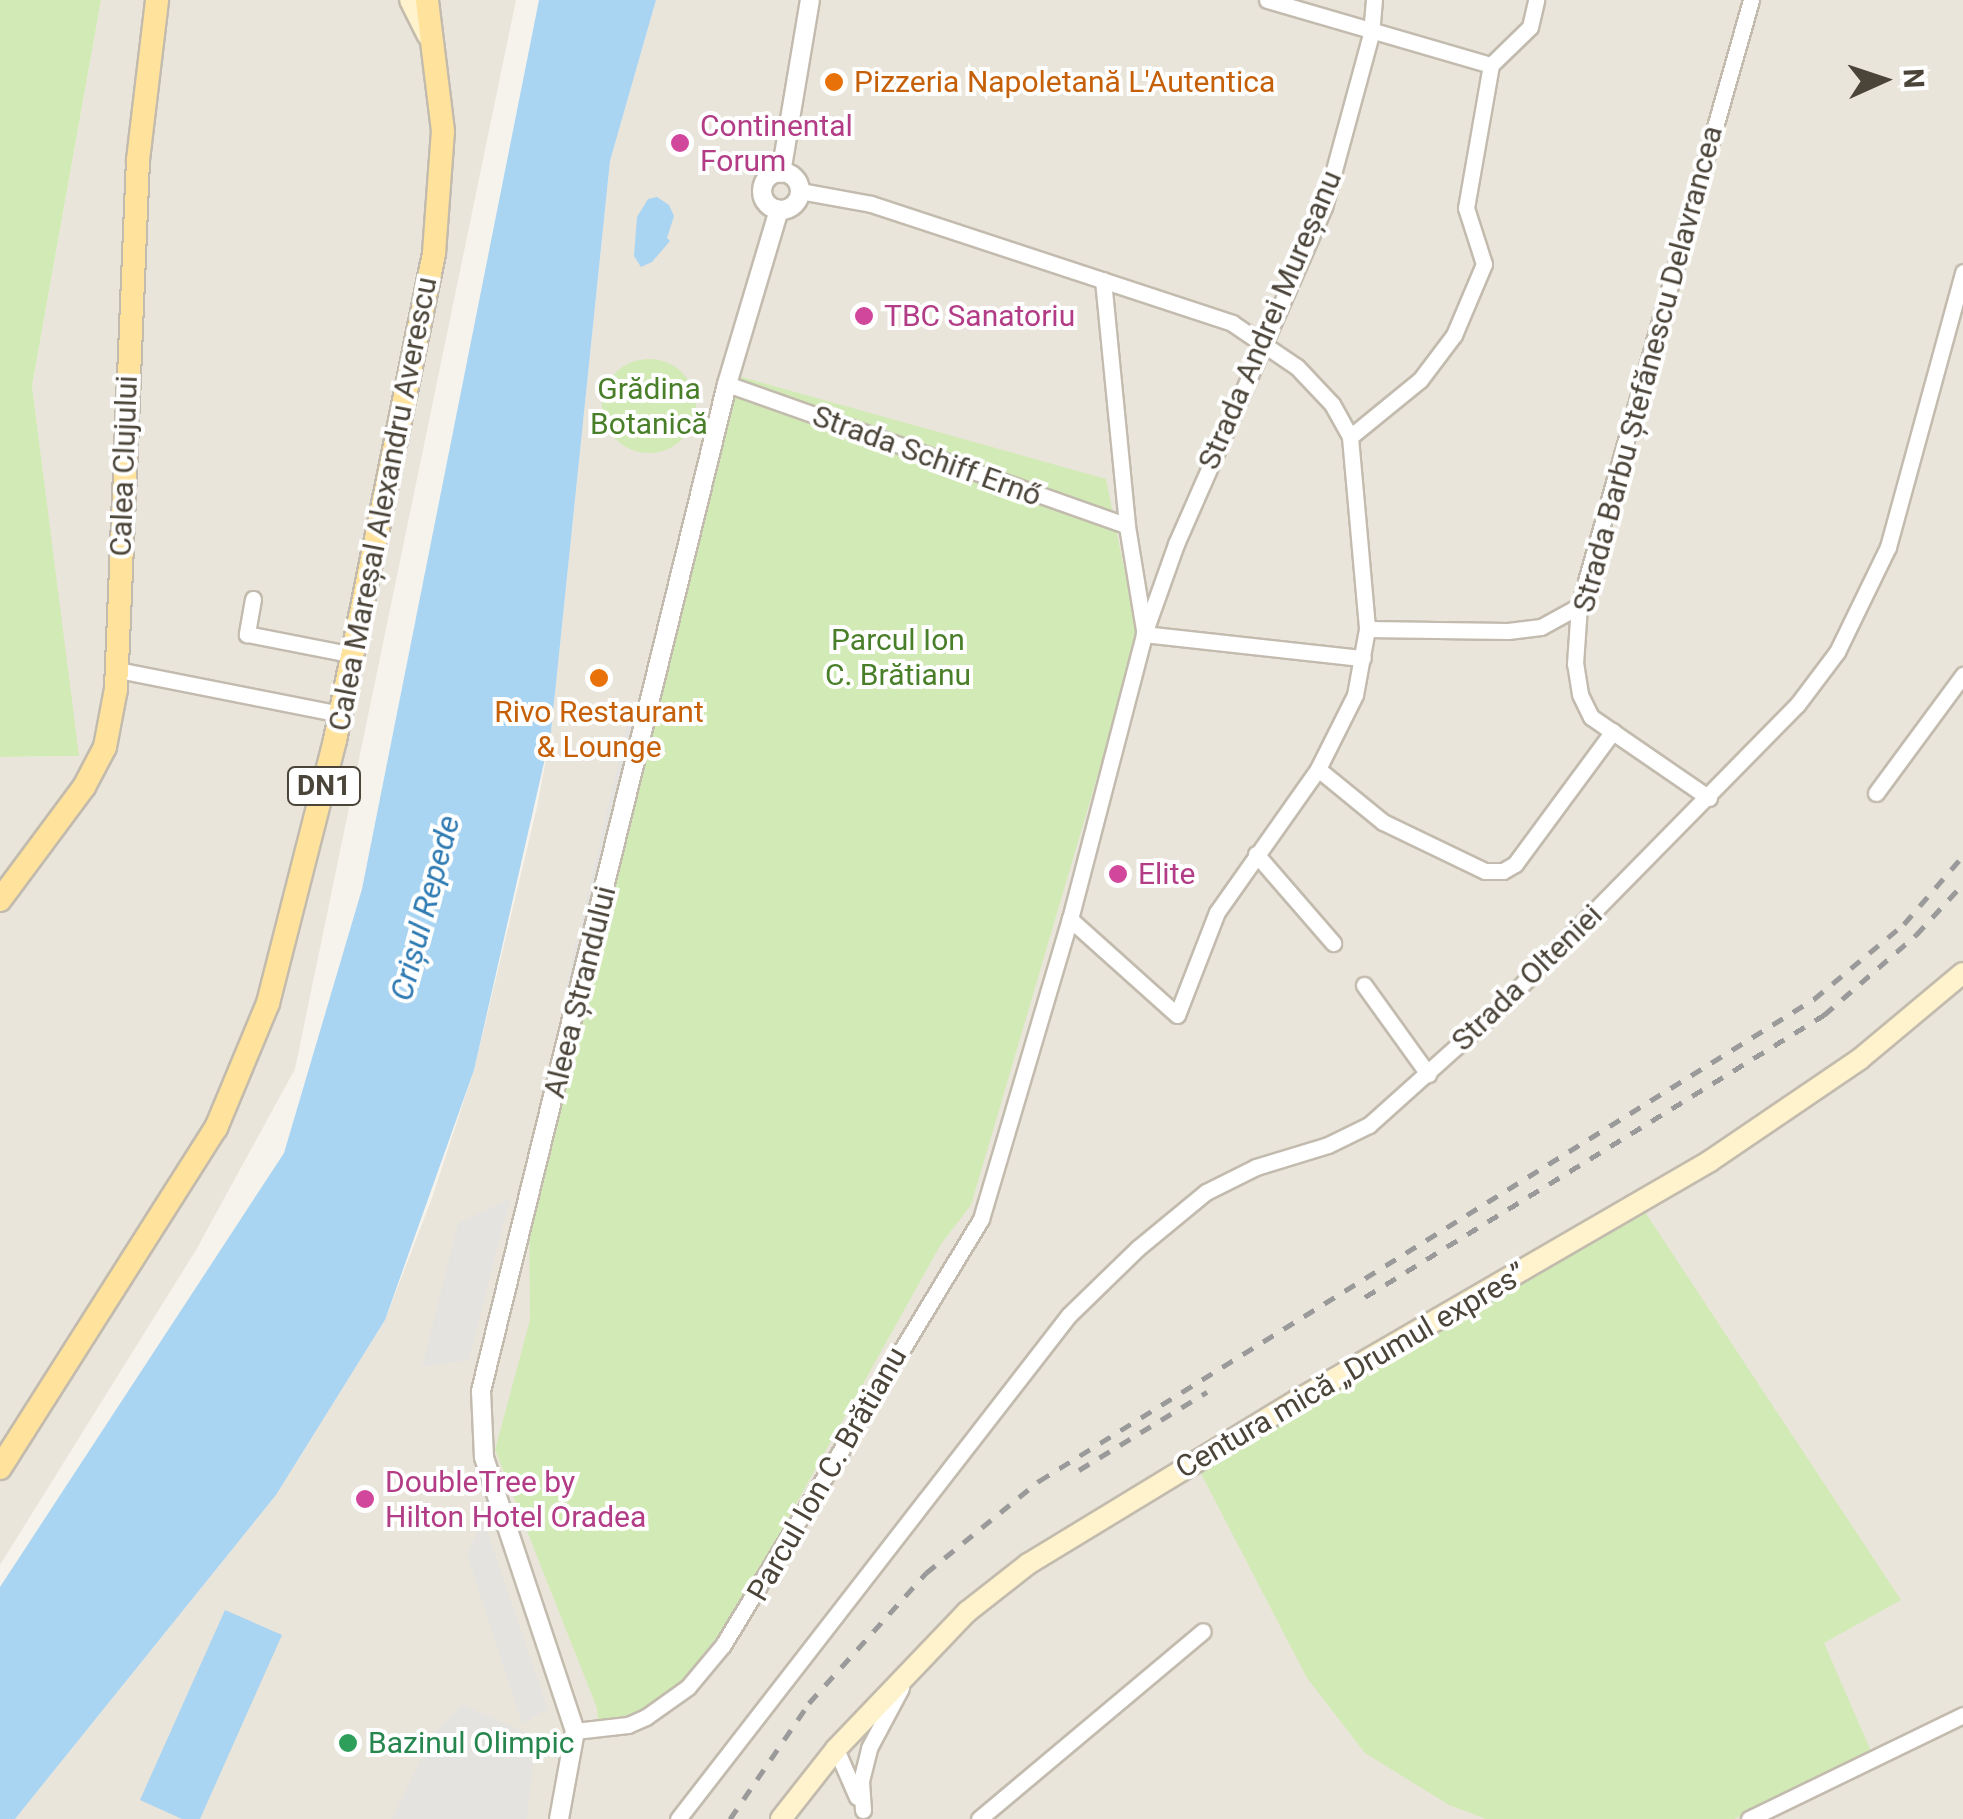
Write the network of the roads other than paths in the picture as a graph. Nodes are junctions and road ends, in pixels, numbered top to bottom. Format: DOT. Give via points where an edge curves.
graph roads {
  1 [pos="157,0"];
  2 [pos="410,0"];
  3 [pos="424,0"];
  4 [pos="796,0"];
  5 [pos="810,0"];
  6 [pos="820,0"];
  7 [pos="1267,0"];
  8 [pos="1374,0"];
  9 [pos="1536,0"];
  10 [pos="1751,0"];
  11 [pos="1372,34"];
  12 [pos="428,36"];
  13 [pos="803,43"];
  14 [pos="1491,65"];
  15 [pos="781,172"];
  16 [pos="800,192"];
  17 [pos="778,210"];
  18 [pos="1963,272"];
  19 [pos="1103,280"];
  20 [pos="1264,342"];
  21 [pos="726,384"];
  22 [pos="1350,436"];
  23 [pos="1127,526"];
  24 [pos="253,599"];
  25 [pos="1579,606"];
  26 [pos="1366,629"];
  27 [pos="1144,634"];
  28 [pos="354,655"];
  29 [pos="1363,658"];
  30 [pos="118,670"];
  31 [pos="1963,675"];
  32 [pos="340,714"];
  33 [pos="1612,732"];
  34 [pos="1318,769"];
  35 [pos="1876,793"];
  36 [pos="1709,798"];
  37 [pos="1256,854"];
  38 [pos="0,900"];
  39 [pos="1070,919"];
  40 [pos="1333,943"];
  41 [pos="1963,972"];
  42 [pos="1364,985"];
  43 [pos="1428,1074"];
  44 [pos="0,1468"];
  45 [pos="1203,1631"];
  46 [pos="906,1678"];
  47 [pos="1963,1715"];
  48 [pos="575,1731"];
  49 [pos="836,1749"];
  50 [pos="570,1772"];
  51 [pos="865,1814"];
  52 [pos="559,1819"];
  53 [pos="574,1819"];
  54 [pos="678,1819"];
  55 [pos="781,1819"];
  56 [pos="978,1819"];
  57 [pos="1749,1819"];
  1 -- 30 [label="main road, Calea Clujului" via="128,330"];
  2 -- 12 [label="main road"];
  3 -- 12 [label="main road, Calea Mareșal Alexandru Averescu / DN1"];
  4 -- 13 [label="street"];
  5 -- 13 [label="street"];
  6 -- 13 [label="street"];
  7 -- 11 [label="street"];
  8 -- 11 [label="street, Strada Andrei Mureșanu"];
  9 -- 14 [label="street" via="1530,27"];
  10 -- 25 [label="street, Strada Barbu Ștefănescu Delavrancea"];
  11 -- 14 [label="street"];
  11 -- 20 [label="street, Strada Andrei Mureșanu" via="1324,207"];
  12 -- 28 [label="main road, Calea Mareșal Alexandru Averescu / DN1" via="442,116 434,253"];
  13 -- 15 [label="street"];
  14 -- 22 [label="street" via="1466,208 1484,264 1454,335 1420,380"];
  15 -- 16 [label="street" via="796,180"];
  15 -- 17 [label="street" via="762,192"];
  16 -- 17 [label="street" via="791,208"];
  16 -- 19 [label="street" via="871,204"];
  17 -- 21 [label="street, Aleea Ștrandului"];
  18 -- 36 [label="street, Strada Olteniei" via="1888,547 1837,652 1798,705"];
  19 -- 20 [label="street" via="1232,323"];
  19 -- 23 [label="street, Parcul Ion C. Brătianu"];
  20 -- 22 [label="street" via="1332,404"];
  20 -- 27 [label="street, Strada Andrei Mureșanu"];
  21 -- 23 [label="street, Strada Schiff Ernő"];
  21 -- 48 [label="street, Aleea Ștrandului" via="482,1391 484,1457"];
  22 -- 26 [label="street"];
  23 -- 27 [label="street, Parcul Ion C. Brătianu"];
  24 -- 28 [label="street" via="247,634"];
  25 -- 26 [label="street" via="1541,628"];
  25 -- 33 [label="street, Strada Barbu Ștefănescu Delavrancea" via="1580,694 1591,717"];
  26 -- 29 [label="street"];
  27 -- 29 [label="street"];
  27 -- 39 [label="street, Parcul Ion C. Brătianu"];
  28 -- 32 [label="main road, Calea Mareșal Alexandru Averescu / DN1"];
  29 -- 34 [label="street" via="1355,696"];
  30 -- 32 [label="street"];
  30 -- 38 [label="main road, Calea Clujului" via="105,747"];
  31 -- 35 [label="street"];
  32 -- 44 [label="main road, Calea Mareșal Alexandru Averescu / DN1" via="282,951 238,1080 203,1149"];
  33 -- 34 [label="street" via="1504,871 1485,870 1383,822"];
  33 -- 36 [label="street, Strada Barbu Ștefănescu Delavrancea"];
  34 -- 37 [label="street"];
  36 -- 43 [label="street, Strada Olteniei"];
  37 -- 39 [label="street" via="1216,912 1177,1015"];
  37 -- 40 [label="street"];
  39 -- 48 [label="street, Parcul Ion C. Brătianu" via="980,1218 742,1618 688,1688 646,1717"];
  41 -- 46 [label="main road, Centura mică „Drumul expres”" via="1860,1059 1710,1160 1028,1564 966,1612"];
  42 -- 43 [label="street"];
  43 -- 54 [label="street, Strada Olteniei" via="1369,1125 1206,1192 1069,1315"];
  45 -- 56 [label="street"];
  46 -- 49 [label="main road, Centura mică „Drumul expres”"];
  46 -- 51 [label="street" via="868,1748 861,1781"];
  47 -- 57 [label="street"];
  48 -- 50 [label="street, Aleea Ștrandului"];
  49 -- 51 [label="street"];
  49 -- 55 [label="main road, Centura mică „Drumul expres”"];
  50 -- 52 [label="street, Aleea Ștrandului"];
  50 -- 53 [label="street, Aleea Ștrandului"];
}
